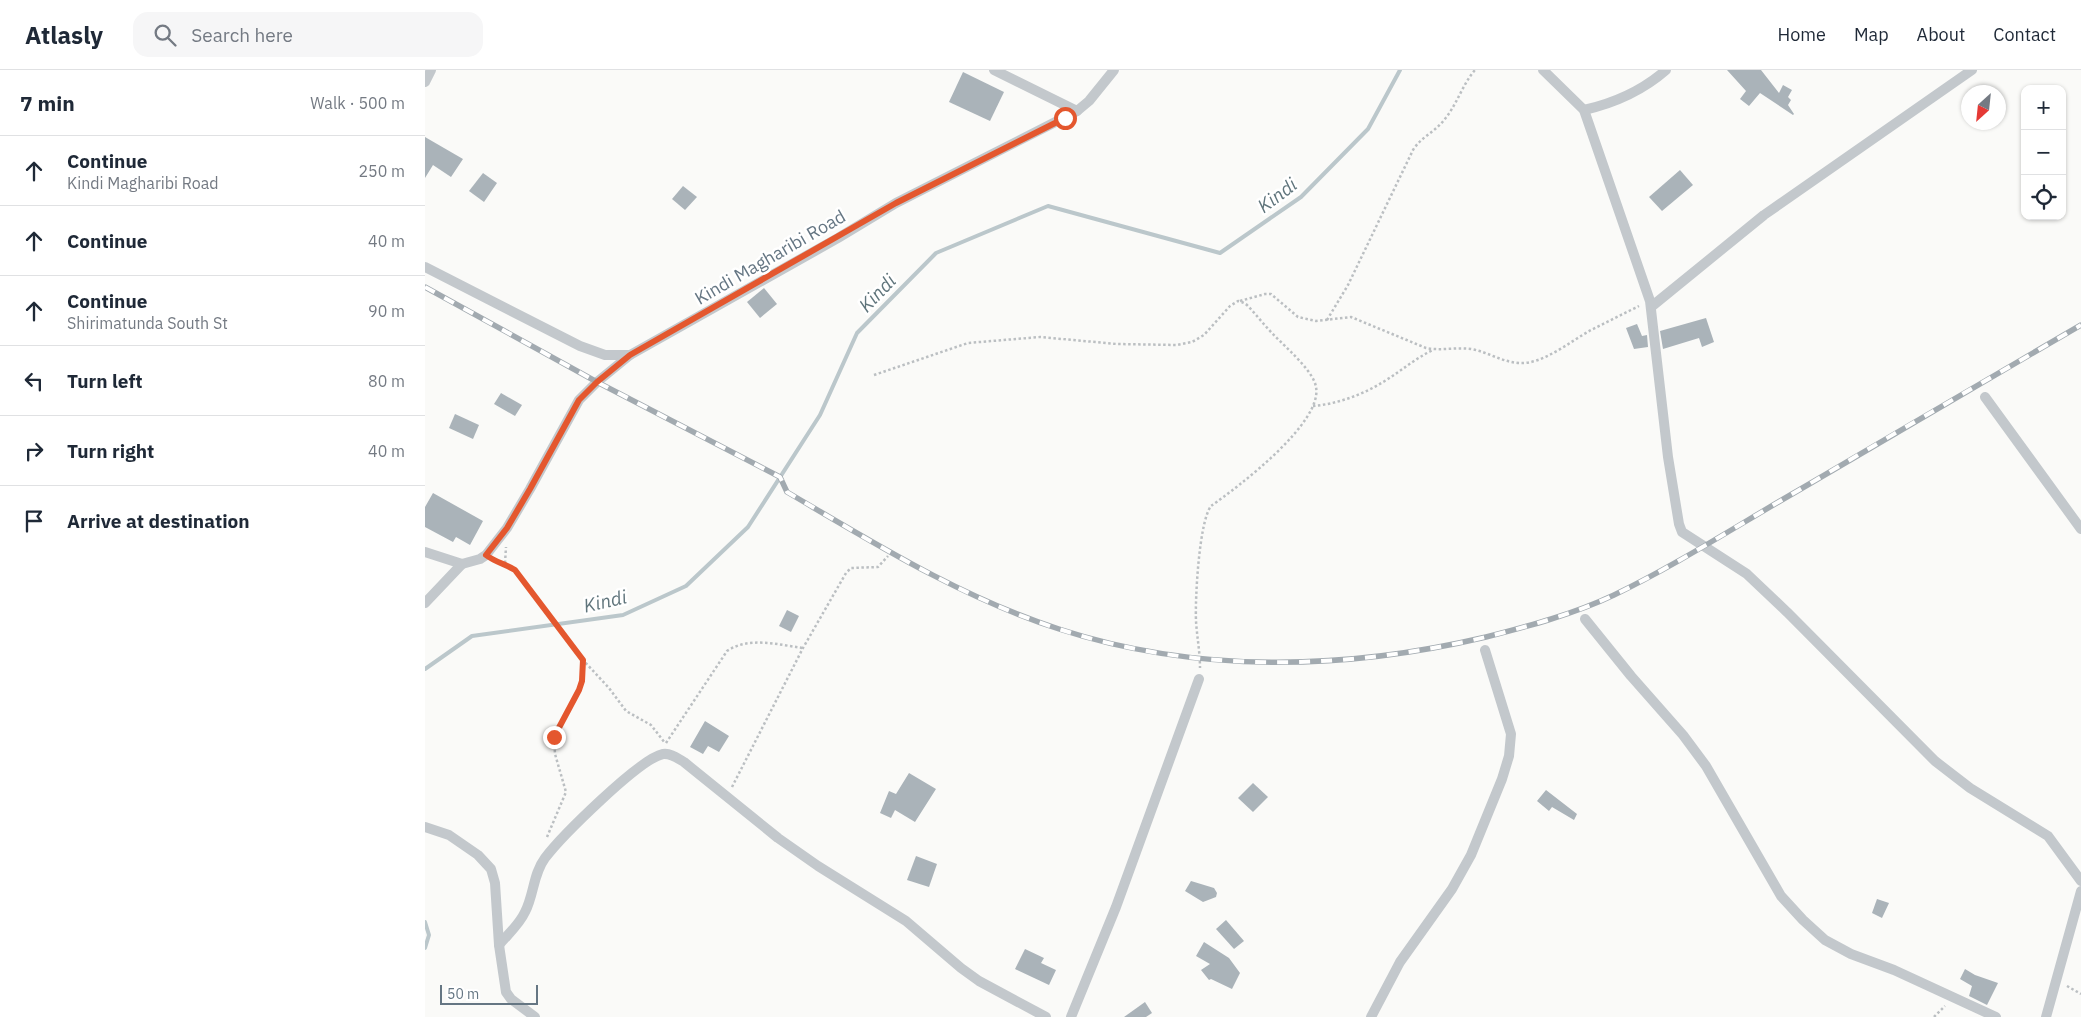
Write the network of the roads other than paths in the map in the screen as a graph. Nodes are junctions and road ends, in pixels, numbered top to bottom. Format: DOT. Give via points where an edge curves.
graph roads {
  1 [pos="431,70"];
  2 [pos="994,70"];
  3 [pos="1114,70"];
  4 [pos="1543,70"];
  5 [pos="1666,70"];
  6 [pos="1971,70"];
  7 [pos="425,82"];
  8 [pos="1584,110"];
  9 [pos="1077,112"];
  10 [pos="425,268"];
  11 [pos="1650,304"];
  12 [pos="630,355"];
  13 [pos="1985,397"];
  14 [pos="2081,529"];
  15 [pos="425,552"];
  16 [pos="463,564"];
  17 [pos="425,603"];
  18 [pos="1585,619"];
  19 [pos="1485,650"];
  20 [pos="1199,679"];
  21 [pos="425,827"];
  22 [pos="2081,881"];
  23 [pos="2081,891"];
  24 [pos="499,944"];
  25 [pos="535,1017"];
  26 [pos="1046,1017"];
  27 [pos="1071,1017"];
  28 [pos="1371,1017"];
  29 [pos="1996,1017"];
  30 [pos="2046,1017"];
  1 -- 7 [label="street"];
  2 -- 9 [label="street"];
  3 -- 9 [label="street, Kindi Magharibi Road"];
  4 -- 8 [label="street"];
  5 -- 8 [label="street" via="1633,93"];
  6 -- 11 [label="street" via="1764,215"];
  8 -- 11 [label="street"];
  9 -- 12 [label="street, Kindi Magharibi Road" via="896,203"];
  10 -- 12 [label="street, Kindi Magharibi Road" via="580,346 605,355"];
  11 -- 22 [label="street" via="1668,457 1682,532 1747,574 1935,761 1970,788 2048,836"];
  12 -- 16 [label="street" via="579,400 507,528 486,555"];
  13 -- 14 [label="street"];
  15 -- 16 [label="street"];
  16 -- 17 [label="street"];
  18 -- 29 [label="street" via="1683,734 1706,766 1781,896 1803,920 1825,940 1851,954 1929,985"];
  19 -- 28 [label="street" via="1511,734 1509,756 1471,855 1452,889 1400,962"];
  20 -- 27 [label="street" via="1116,907"];
  21 -- 24 [label="street" via="449,835 478,855 491,869"];
  23 -- 30 [label="street"];
  24 -- 25 [label="street" via="507,992 511,999"];
  24 -- 26 [label="street" via="525,911 545,859 583,817 659,755 671,754 777,838 906,921 979,981"];
}
